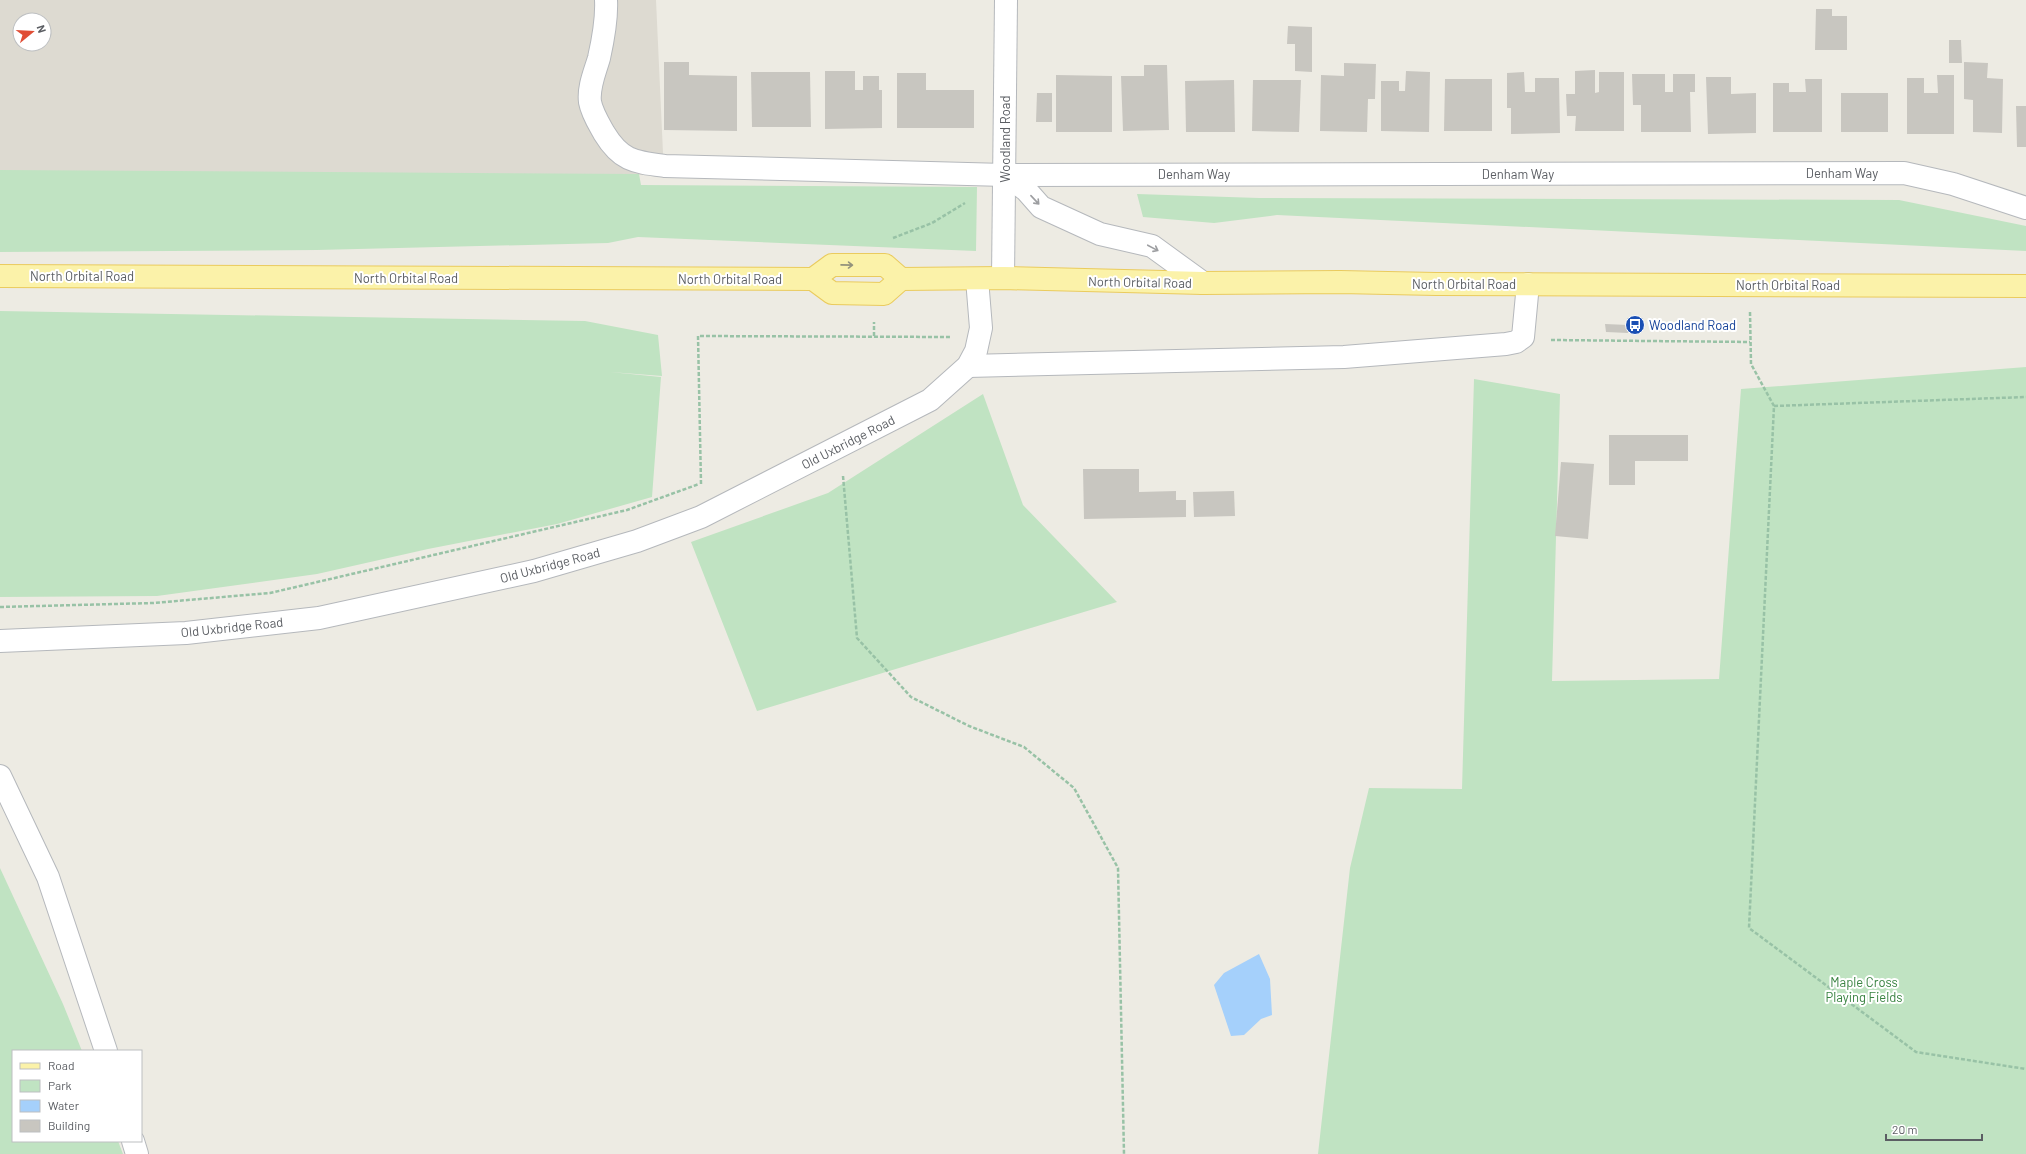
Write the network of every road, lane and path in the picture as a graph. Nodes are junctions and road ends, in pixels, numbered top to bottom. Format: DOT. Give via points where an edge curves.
graph roads {
  1 [pos="606,0"];
  2 [pos="1006,0"];
  3 [pos="1005,175"];
  4 [pos="2026,208"];
  5 [pos="0,276"];
  6 [pos="1003,278"];
  7 [pos="813,279"];
  8 [pos="901,279"];
  9 [pos="977,279"];
  10 [pos="1203,283"];
  11 [pos="1528,284"];
  12 [pos="1749,284"];
  13 [pos="2026,286"];
  14 [pos="968,366"];
  15 [pos="2026,397"];
  16 [pos="1774,406"];
  17 [pos="841,445"];
  18 [pos="701,484"];
  19 [pos="0,607"];
  20 [pos="0,642"];
  21 [pos="0,776"];
  22 [pos="106,1050"];
  23 [pos="2026,1069"];
  24 [pos="133,1142"];
  25 [pos="137,1154"];
  26 [pos="1124,1154"];
  1 -- 3 [label="street, Denham Way" via="607,10 590,102 598,123 613,148 631,161 665,166"];
  2 -- 3 [label="street, Woodland Road"];
  3 -- 4 [label="street, Denham Way" via="1904,173 1953,184"];
  3 -- 6 [label="street, Woodland Road"];
  3 -- 10 [label="street, one-way" via="1026,190 1041,207 1100,234 1152,246"];
  5 -- 7 [label="main road, North Orbital Road"];
  6 -- 9 [label="main road, North Orbital Road"];
  6 -- 10 [label="main road, North Orbital Road"];
  7 -- 8 [label="main road, one-way" via="832,265 885,265"];
  7 -- 8 [label="main road" via="832,293 884,294"];
  8 -- 9 [label="main road, North Orbital Road"];
  9 -- 14 [label="street, Old Uxbridge Road" via="981,328 976,351"];
  10 -- 11 [label="main road, North Orbital Road"];
  11 -- 12 [label="main road, North Orbital Road"];
  11 -- 14 [label="street" via="1524,337 1506,344 1344,357"];
  12 -- 13 [label="main road, North Orbital Road"];
  12 -- 16 [label="path" via="1751,364"];
  14 -- 17 [label="street, Old Uxbridge Road" via="930,400"];
  15 -- 16 [label="path"];
  16 -- 23 [label="path" via="1749,928 1916,1052"];
  17 -- 20 [label="street, Old Uxbridge Road" via="701,517 636,541 534,571 319,618 186,633"];
  17 -- 26 [label="path" via="857,638 911,697 969,726 1024,747 1074,788 1118,868"];
  18 -- 19 [label="path" via="628,510 270,592 152,603"];
  21 -- 22 [label="street" via="48,877"];
  24 -- 25 [label="street"];
}
